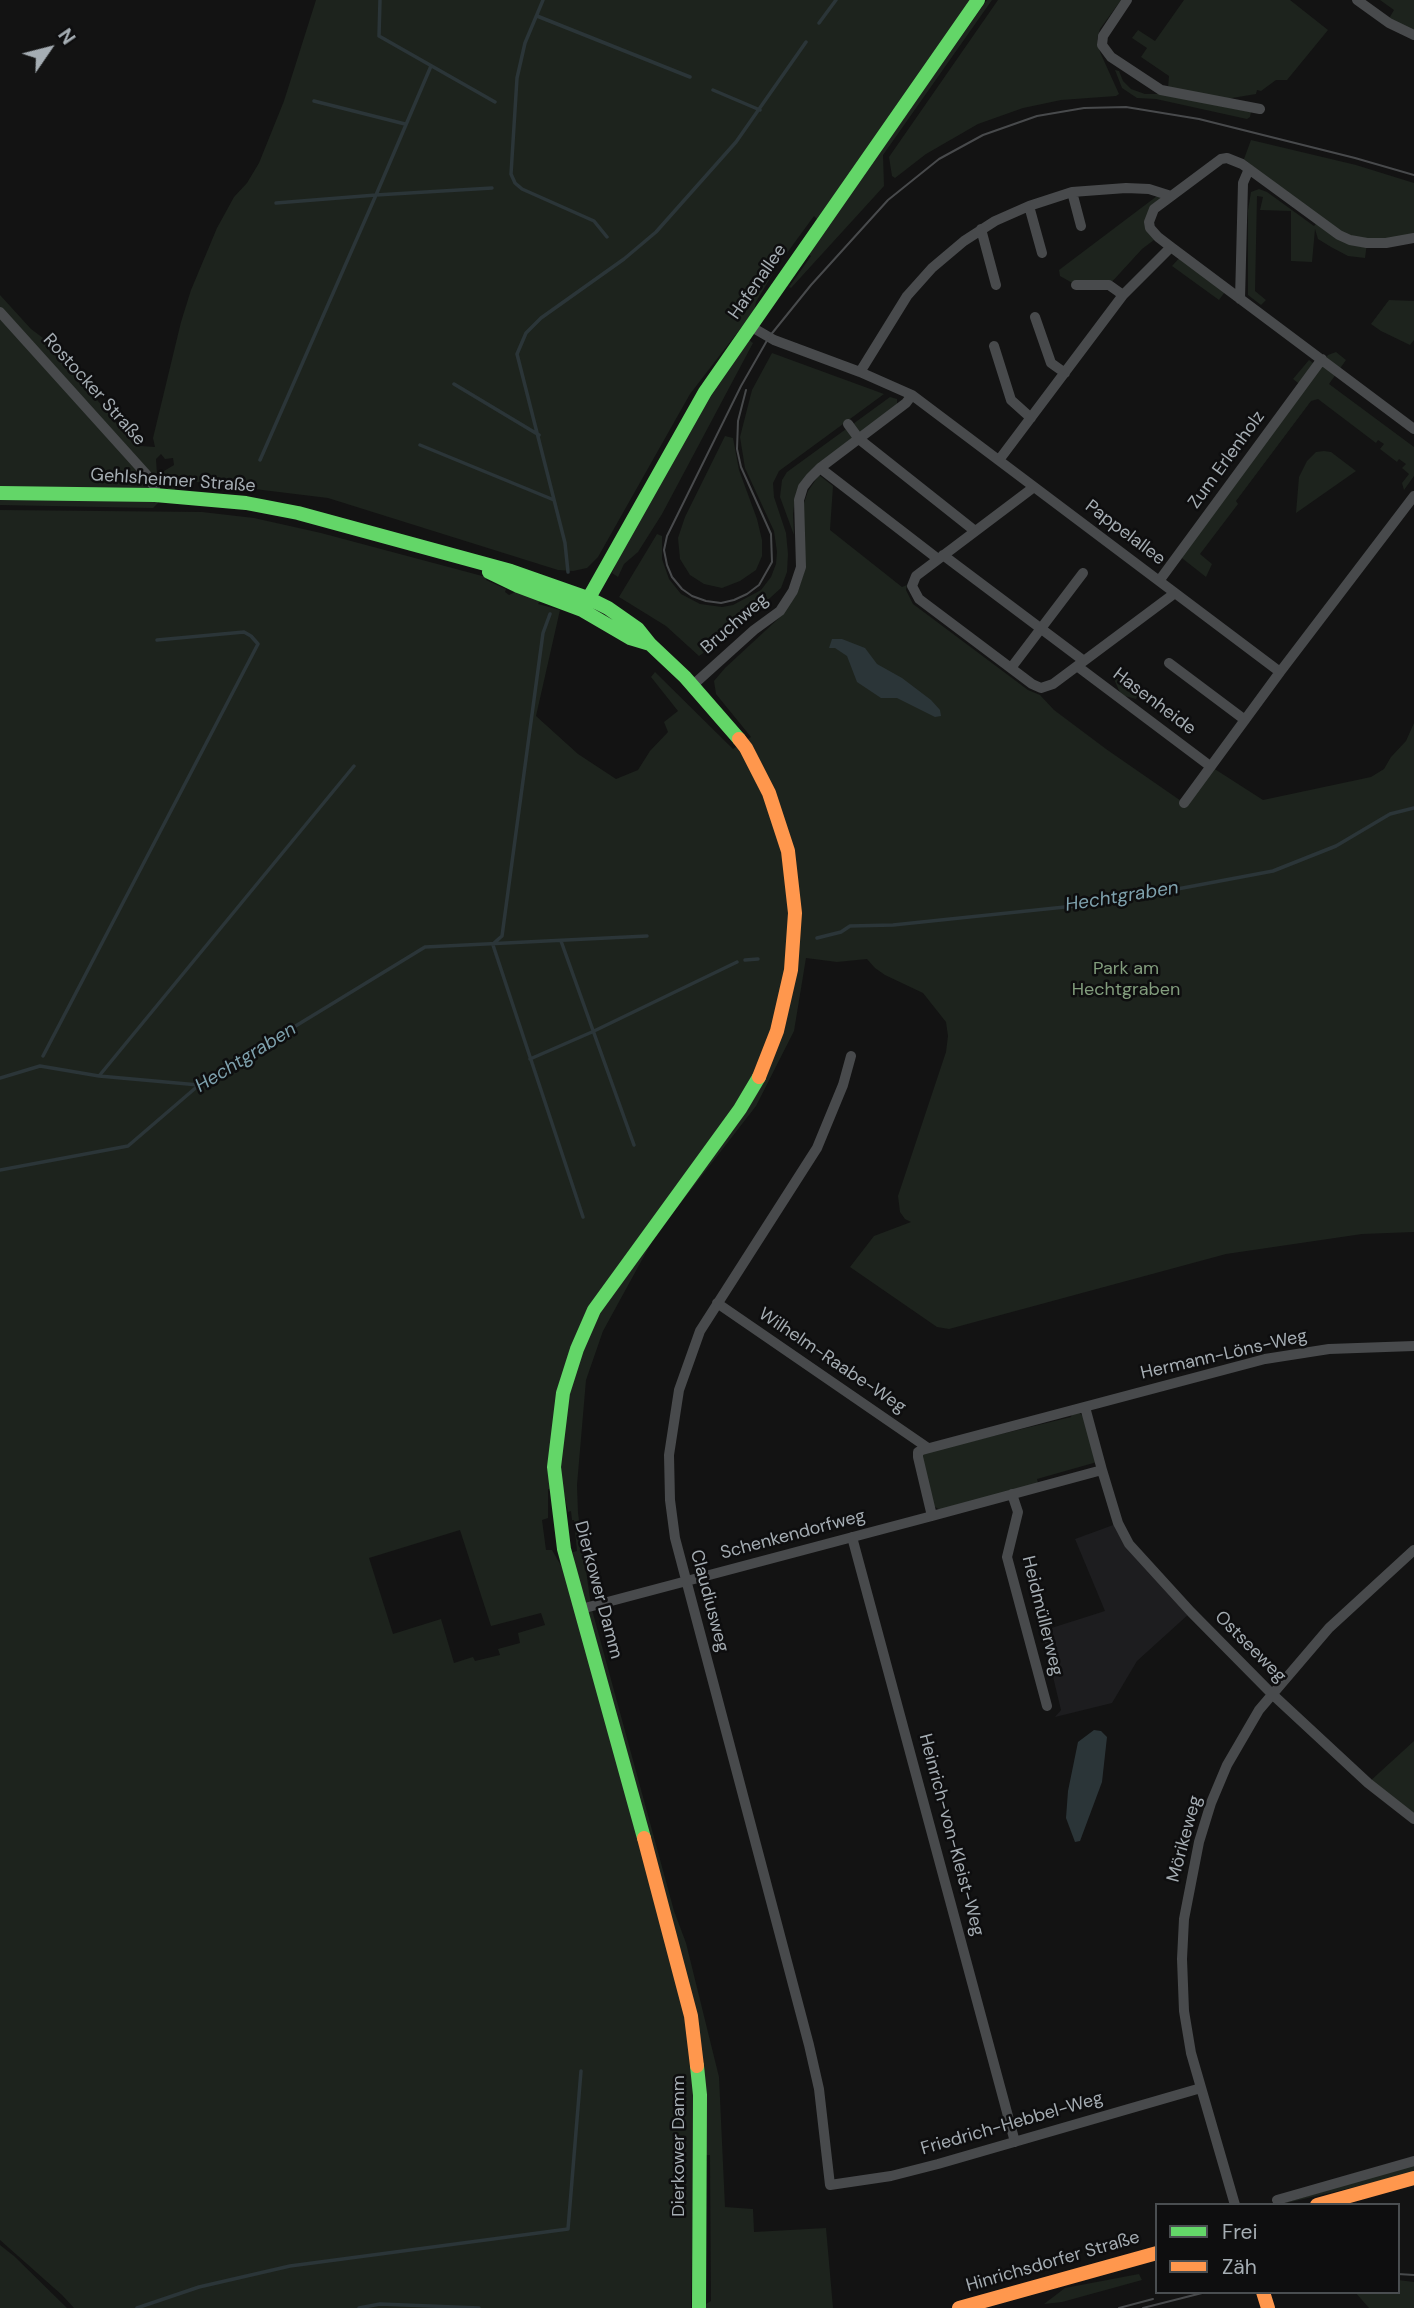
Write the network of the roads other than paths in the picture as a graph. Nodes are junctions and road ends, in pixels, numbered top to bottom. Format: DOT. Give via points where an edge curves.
graph roads {
  1 [pos="978,0"];
  2 [pos="1127,0"];
  3 [pos="1357,0"];
  4 [pos="1414,35"];
  5 [pos="1260,110"];
  6 [pos="1249,169"];
  7 [pos="1072,192"];
  8 [pos="1171,196"];
  9 [pos="1028,206"];
  10 [pos="1081,226"];
  11 [pos="981,229"];
  12 [pos="1414,238"];
  13 [pos="1171,247"];
  14 [pos="1042,253"];
  15 [pos="996,285"];
  16 [pos="1076,285"];
  17 [pos="1123,295"];
  18 [pos="1240,299"];
  19 [pos="0,312"];
  20 [pos="1035,317"];
  21 [pos="750,326"];
  22 [pos="994,346"];
  23 [pos="1322,359"];
  24 [pos="860,372"];
  25 [pos="1065,373"];
  26 [pos="912,395"];
  27 [pos="1031,418"];
  28 [pos="848,424"];
  29 [pos="1414,429"];
  30 [pos="859,439"];
  31 [pos="999,460"];
  32 [pos="820,468"];
  33 [pos="1034,487"];
  34 [pos="154,490"];
  35 [pos="0,493"];
  36 [pos="1414,496"];
  37 [pos="975,531"];
  38 [pos="940,557"];
  39 [pos="1083,573"];
  40 [pos="1159,581"];
  41 [pos="1175,593"];
  42 [pos="585,604"];
  43 [pos="1040,628"];
  44 [pos="1169,663"];
  45 [pos="1080,664"];
  46 [pos="1011,668"];
  47 [pos="1280,672"];
  48 [pos="693,685"];
  49 [pos="1245,720"];
  50 [pos="1210,766"];
  51 [pos="1184,803"];
  52 [pos="851,1056"];
  53 [pos="716,1303"];
  54 [pos="1414,1346"];
  55 [pos="1085,1407"];
  56 [pos="928,1448"];
  57 [pos="1102,1470"];
  58 [pos="1012,1494"];
  59 [pos="932,1516"];
  60 [pos="852,1537"];
  61 [pos="1414,1550"];
  62 [pos="685,1582"];
  63 [pos="581,1609"];
  64 [pos="1271,1693"];
  65 [pos="1047,1706"];
  66 [pos="1414,1819"];
  67 [pos="1200,2088"];
  68 [pos="1015,2142"];
  69 [pos="1414,2161"];
  70 [pos="1414,2178"];
  71 [pos="830,2185"];
  72 [pos="1277,2200"];
  73 [pos="1234,2203"];
  74 [pos="1324,2203"];
  75 [pos="1155,2254"];
  76 [pos="699,2308"];
  77 [pos="959,2308"];
  1 -- 21 [label="street, Hafenallee"];
  2 -- 5 [label="street" via="1103,36 1102,45 1111,57 1161,90"];
  3 -- 4 [label="street"];
  6 -- 8 [label="street" via="1233,159 1221,159"];
  6 -- 12 [label="street" via="1350,240 1386,243"];
  6 -- 18 [label="street" via="1243,183"];
  7 -- 8 [label="street" via="1126,188"];
  7 -- 9 [label="street"];
  7 -- 10 [label="street"];
  8 -- 13 [label="street" via="1154,209 1149,222"];
  9 -- 11 [label="street"];
  9 -- 14 [label="street"];
  11 -- 15 [label="street"];
  11 -- 24 [label="street" via="946,254 918,284"];
  13 -- 17 [label="street"];
  13 -- 18 [label="street"];
  16 -- 17 [label="street" via="1109,285"];
  17 -- 25 [label="street"];
  18 -- 23 [label="street"];
  19 -- 34 [label="street, Rostocker Straße" via="146,474"];
  20 -- 25 [label="street" via="1051,363"];
  21 -- 24 [label="street, Pappelallee" via="774,340"];
  21 -- 42 [label="street, Hafenallee" via="705,392"];
  22 -- 27 [label="street" via="1011,400"];
  23 -- 29 [label="street"];
  23 -- 40 [label="street, Zum Erlenholz"];
  24 -- 26 [label="street, Pappelallee"];
  25 -- 27 [label="street"];
  26 -- 30 [label="street, Bruchweg"];
  26 -- 31 [label="street, Pappelallee"];
  27 -- 31 [label="street"];
  28 -- 30 [label="street"];
  30 -- 32 [label="street, Bruchweg"];
  30 -- 37 [label="street"];
  31 -- 33 [label="street, Pappelallee"];
  32 -- 38 [label="street"];
  32 -- 48 [label="street, Bruchweg" via="803,487 799,500 801,566 793,591 780,611"];
  33 -- 37 [label="street"];
  33 -- 40 [label="street, Pappelallee"];
  34 -- 35 [label="street, Gehlsheimer Straße"];
  34 -- 42 [label="street, Gehlsheimer Straße" via="271,507 463,558 518,586"];
  36 -- 47 [label="street"];
  37 -- 38 [label="street"];
  38 -- 43 [label="street, Hasenheide"];
  38 -- 46 [label="street" via="916,576 915,594"];
  39 -- 43 [label="street"];
  40 -- 41 [label="street, Pappelallee"];
  41 -- 45 [label="street"];
  41 -- 47 [label="street, Pappelallee"];
  42 -- 48 [label="street, Dierkower Damm" via="630,638 650,644"];
  43 -- 45 [label="street, Hasenheide"];
  43 -- 46 [label="street"];
  44 -- 49 [label="street"];
  45 -- 46 [label="street" via="1041,688"];
  45 -- 50 [label="street, Hasenheide"];
  47 -- 49 [label="street"];
  48 -- 63 [label="street, Dierkower Damm" via="746,748 779,819 793,880 791,970 782,1016 758,1080 594,1310 571,1365 558,1419 554,1477 564,1549"];
  49 -- 50 [label="street"];
  50 -- 51 [label="street"];
  52 -- 53 [label="street, Claudiusweg" via="817,1148"];
  53 -- 56 [label="street, Wilhelm-Raabe-Weg"];
  53 -- 62 [label="street, Claudiusweg" via="688,1360 669,1455 670,1500"];
  54 -- 55 [label="street, Hermann-Löns-Weg" via="1292,1353"];
  55 -- 56 [label="street, Hermann-Löns-Weg"];
  55 -- 57 [label="street, Ostseeweg"];
  56 -- 59 [label="street" via="918,1452 918,1457"];
  57 -- 58 [label="street, Schenkendorfweg"];
  57 -- 64 [label="street, Ostseeweg" via="1129,1544"];
  58 -- 59 [label="street, Schenkendorfweg"];
  58 -- 65 [label="street, Heidmüllerweg" via="1018,1512 1007,1557"];
  59 -- 60 [label="street, Schenkendorfweg"];
  60 -- 62 [label="street, Schenkendorfweg"];
  60 -- 68 [label="street, Heinrich-von-Kleist-Weg"];
  61 -- 64 [label="street, Mörikeweg" via="1349,1607"];
  62 -- 63 [label="street, Schenkendorfweg"];
  62 -- 71 [label="street, Claudiusweg" via="809,2045"];
  63 -- 76 [label="street, Dierkower Damm" via="691,2016 700,2095"];
  64 -- 66 [label="street, Ostseeweg"];
  64 -- 67 [label="street, Mörikeweg" via="1227,1765 1211,1803 1189,1886 1182,1959 1184,2011"];
  67 -- 68 [label="street, Friedrich-Hebbel-Weg"];
  67 -- 73 [label="street, Mörikeweg"];
  68 -- 71 [label="street, Friedrich-Hebbel-Weg" via="891,2176"];
  69 -- 72 [label="street"];
  70 -- 74 [label="street"];
  75 -- 77 [label="street, Hinrichsdorfer Straße"];
}
